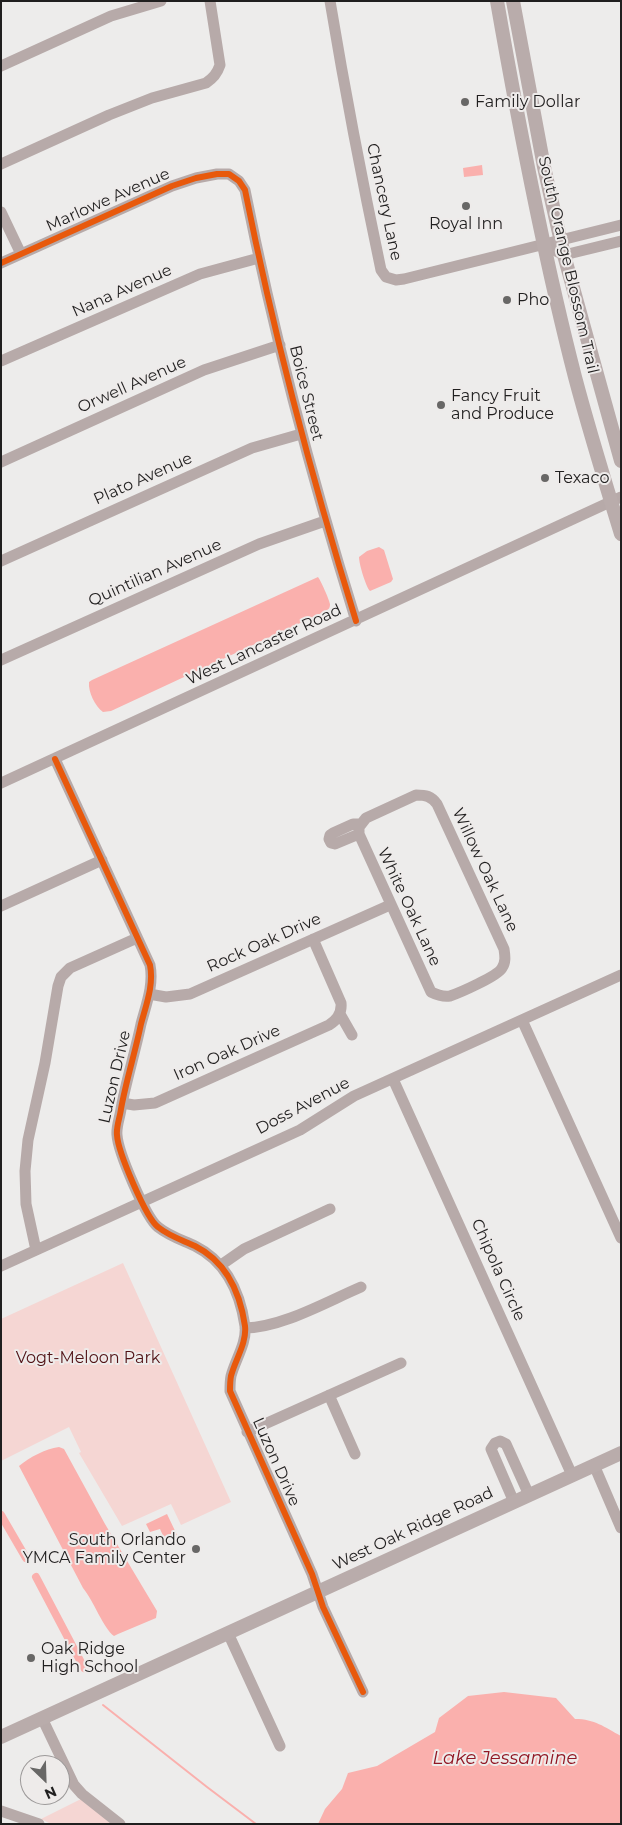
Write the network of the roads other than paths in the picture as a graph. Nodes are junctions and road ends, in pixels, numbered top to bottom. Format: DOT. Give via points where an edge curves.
graph roads {
  1 [pos="160,1"];
  2 [pos="210,1"];
  3 [pos="330,1"];
  4 [pos="497,1"];
  5 [pos="513,1"];
  6 [pos="1,66"];
  7 [pos="1,164"];
  8 [pos="230,174"];
  9 [pos="1,212"];
  10 [pos="621,225"];
  11 [pos="560,240"];
  12 [pos="621,241"];
  13 [pos="544,245"];
  14 [pos="21,254"];
  15 [pos="564,255"];
  16 [pos="259,258"];
  17 [pos="1,263"];
  18 [pos="280,345"];
  19 [pos="1,362"];
  20 [pos="301,434"];
  21 [pos="621,461"];
  22 [pos="1,462"];
  23 [pos="616,499"];
  24 [pos="325,521"];
  25 [pos="621,534"];
  26 [pos="1,560"];
  27 [pos="356,621"];
  28 [pos="1,660"];
  29 [pos="56,759"];
  30 [pos="1,783"];
  31 [pos="389,807"];
  32 [pos="102,860"];
  33 [pos="390,905"];
  34 [pos="1,906"];
  35 [pos="137,938"];
  36 [pos="314,939"];
  37 [pos="621,975"];
  38 [pos="472,986"];
  39 [pos="149,994"];
  40 [pos="340,1014"];
  41 [pos="522,1020"];
  42 [pos="352,1035"];
  43 [pos="394,1079"];
  44 [pos="122,1103"];
  45 [pos="142,1201"];
  46 [pos="330,1209"];
  47 [pos="621,1238"];
  48 [pos="36,1250"];
  49 [pos="221,1265"];
  50 [pos="1,1266"];
  51 [pos="361,1287"];
  52 [pos="245,1328"];
  53 [pos="401,1363"];
  54 [pos="329,1395"];
  55 [pos="247,1432"];
  56 [pos="621,1453"];
  57 [pos="355,1454"];
  58 [pos="594,1465"];
  59 [pos="572,1475"];
  60 [pos="529,1495"];
  61 [pos="514,1502"];
  62 [pos="621,1528"];
  63 [pos="318,1592"];
  64 [pos="228,1633"];
  65 [pos="363,1692"];
  66 [pos="42,1718"];
  67 [pos="1,1737"];
  68 [pos="280,1746"];
  69 [pos="1,1811"];
  70 [pos="38,1824"];
  71 [pos="120,1824"];
  1 -- 6 [label="street" via="111,16"];
  2 -- 7 [label="street" via="220,65 206,84 152,98"];
  3 -- 13 [label="street, Chancery Lane" via="350,118 383,274 391,279 404,279"];
  4 -- 13 [label="main road, South Orange Blossom Trail"];
  5 -- 11 [label="main road, South Orange Blossom Trail"];
  8 -- 14 [label="street, Marlowe Avenue" via="211,175 172,186"];
  8 -- 16 [label="street, Boice Street" via="245,190"];
  9 -- 14 [label="street"];
  10 -- 11 [label="street"];
  11 -- 13 [label="street"];
  11 -- 15 [label="main road, South Orange Blossom Trail"];
  12 -- 15 [label="street"];
  13 -- 15 [label="street"];
  13 -- 23 [label="main road, South Orange Blossom Trail" via="574,374"];
  14 -- 17 [label="street, Marlowe Avenue"];
  15 -- 21 [label="main road, South Orange Blossom Trail"];
  16 -- 18 [label="street, Boice Street"];
  16 -- 19 [label="street, Nana Avenue" via="200,274"];
  18 -- 20 [label="street, Boice Street"];
  18 -- 22 [label="street, Orwell Avenue" via="204,370"];
  20 -- 24 [label="street, Boice Street"];
  20 -- 26 [label="street, Plato Avenue" via="252,448"];
  23 -- 25 [label="main road, South Orange Blossom Trail"];
  23 -- 27 [label="street, West Lancaster Road"];
  24 -- 27 [label="street, Boice Street"];
  24 -- 28 [label="street, Quintilian Avenue" via="259,544"];
  27 -- 29 [label="street, West Lancaster Road"];
  29 -- 30 [label="street, West Lancaster Road"];
  29 -- 32 [label="street, Luzon Drive"];
  31 -- 33 [label="street, White Oak Lane" via="370,816 360,829"];
  31 -- 38 [label="street, Willow Oak Lane" via="416,794 432,798 437,804 506,959 496,975"];
  32 -- 34 [label="street"];
  32 -- 35 [label="street, Luzon Drive"];
  33 -- 36 [label="street, Rock Oak Drive"];
  33 -- 38 [label="street, White Oak Lane" via="431,992 449,996"];
  35 -- 39 [label="street, Luzon Drive" via="152,974"];
  35 -- 48 [label="street" via="70,968 58,986 25,1171 26,1204"];
  36 -- 39 [label="street, Rock Oak Drive" via="190,994 166,997"];
  36 -- 40 [label="street" via="340,998"];
  37 -- 41 [label="street, Doss Avenue"];
  39 -- 44 [label="street, Luzon Drive"];
  40 -- 42 [label="street"];
  40 -- 44 [label="street, Iron Oak Drive" via="329,1024 155,1103 134,1106"];
  41 -- 43 [label="street, Doss Avenue"];
  41 -- 47 [label="street"];
  43 -- 45 [label="street, Doss Avenue" via="354,1096 300,1130"];
  43 -- 59 [label="street, Chipola Circle"];
  44 -- 45 [label="street, Luzon Drive" via="117,1134 122,1157"];
  45 -- 48 [label="street, Doss Avenue"];
  45 -- 49 [label="street, Luzon Drive" via="156,1226 196,1247"];
  46 -- 49 [label="street" via="244,1250"];
  48 -- 50 [label="street, Doss Avenue"];
  49 -- 52 [label="street, Luzon Drive" via="239,1299"];
  51 -- 52 [label="street" via="278,1323"];
  52 -- 55 [label="street, Luzon Drive" via="240,1355 230,1378 230,1391"];
  53 -- 54 [label="street"];
  54 -- 55 [label="street"];
  54 -- 57 [label="street"];
  55 -- 63 [label="street, Luzon Drive"];
  56 -- 58 [label="main road, West Oak Ridge Road"];
  58 -- 59 [label="main road, West Oak Ridge Road"];
  58 -- 62 [label="street"];
  59 -- 60 [label="main road, West Oak Ridge Road"];
  60 -- 61 [label="main road, West Oak Ridge Road"];
  60 -- 61 [label="street" via="506,1444 495,1443 491,1450"];
  61 -- 63 [label="main road, West Oak Ridge Road"];
  63 -- 64 [label="main road, West Oak Ridge Road"];
  63 -- 65 [label="street, Luzon Drive"];
  64 -- 66 [label="main road, West Oak Ridge Road"];
  64 -- 68 [label="street"];
  66 -- 67 [label="main road, West Oak Ridge Road"];
  66 -- 71 [label="street" via="74,1785"];
  69 -- 70 [label="street"];
}
